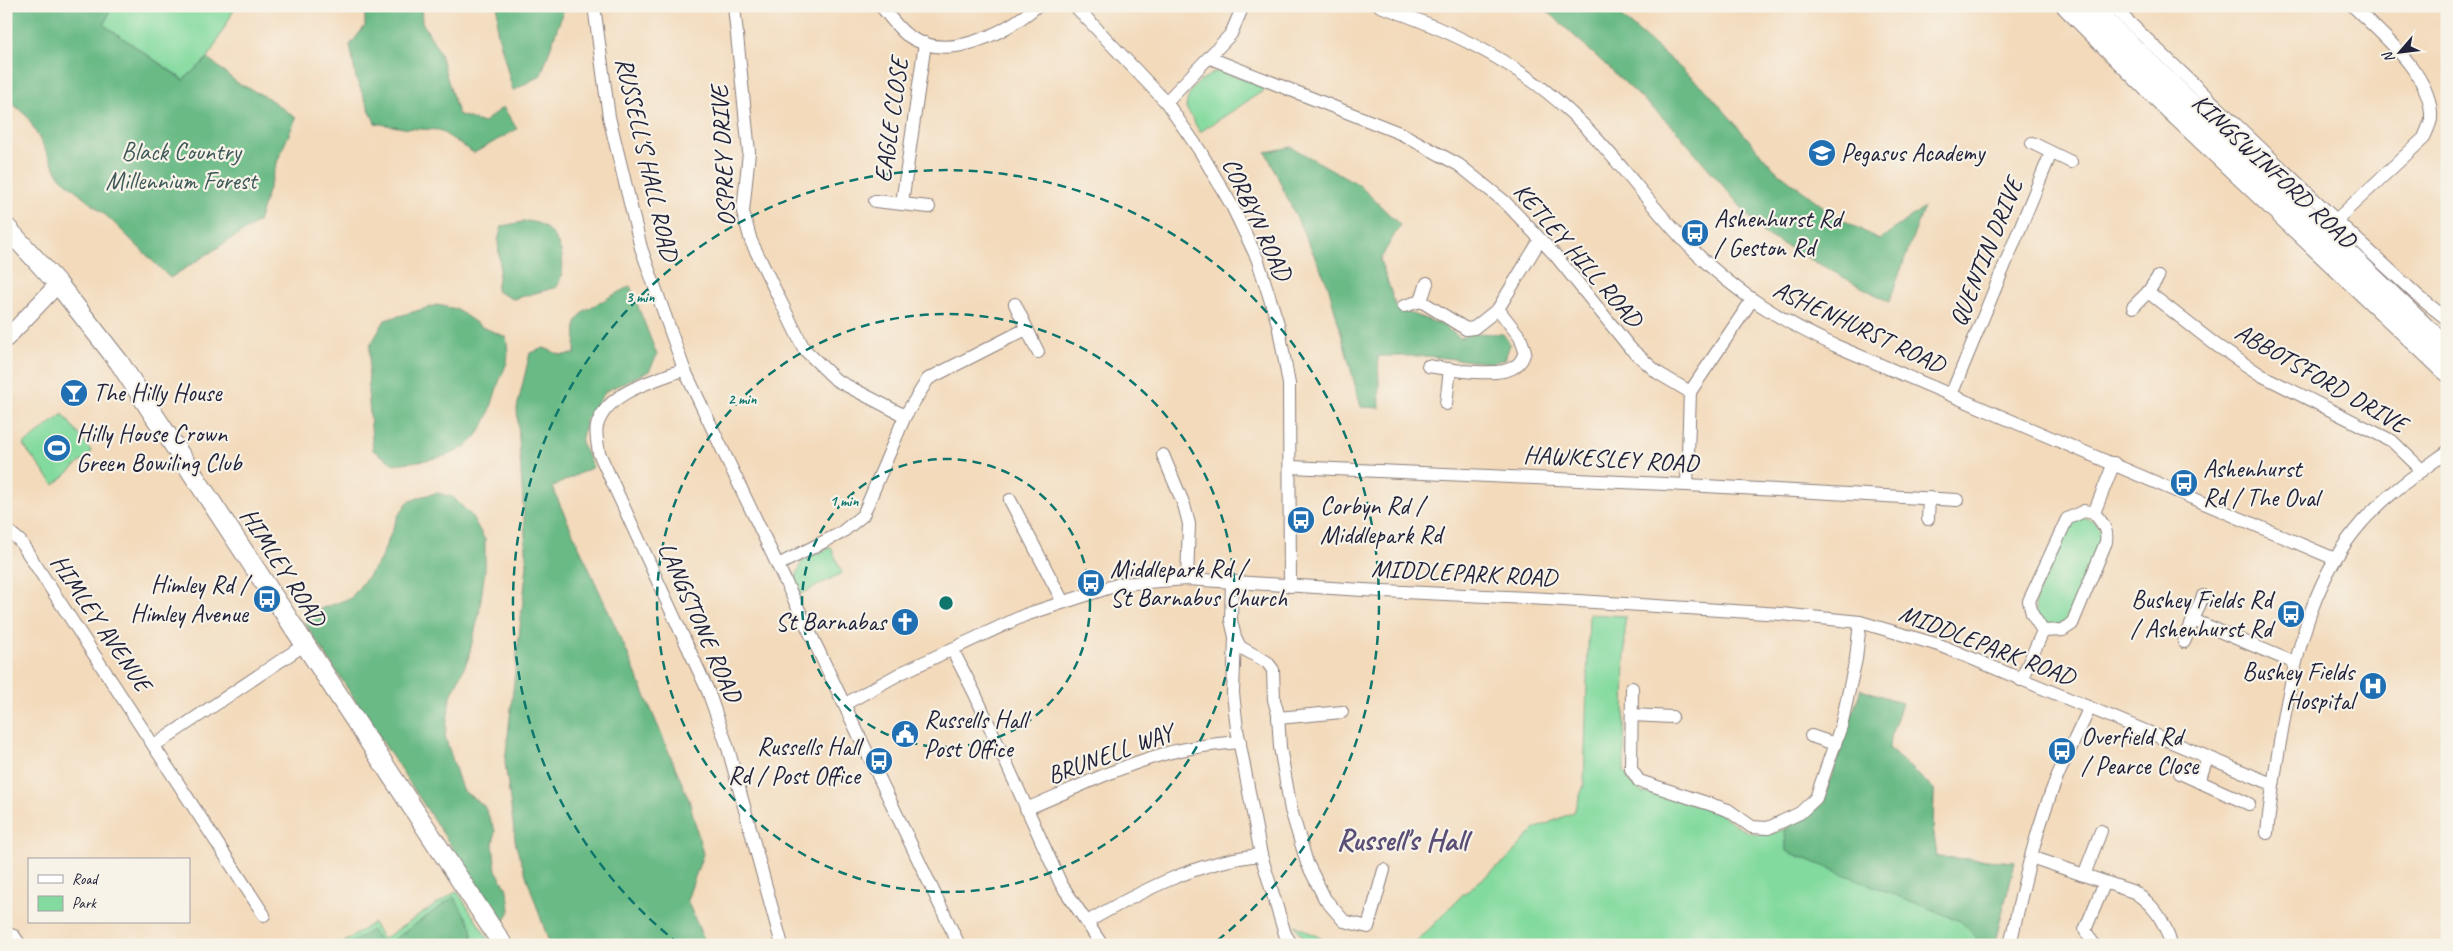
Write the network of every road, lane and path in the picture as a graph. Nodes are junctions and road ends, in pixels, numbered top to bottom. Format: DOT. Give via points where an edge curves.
graph roads {
  1 [pos="594,6"];
  2 [pos="734,6"];
  3 [pos="881,6"];
  4 [pos="1037,6"];
  5 [pos="1075,6"];
  6 [pos="1243,6"];
  7 [pos="1380,6"];
  8 [pos="2066,6"];
  9 [pos="2089,6"];
  10 [pos="2112,6"];
  11 [pos="2354,6"];
  12 [pos="925,43"];
  13 [pos="1210,58"];
  14 [pos="1166,102"];
  15 [pos="2032,143"];
  16 [pos="2051,153"];
  17 [pos="2071,162"];
  18 [pos="875,201"];
  19 [pos="902,203"];
  20 [pos="929,207"];
  21 [pos="2336,220"];
  22 [pos="6,227"];
  23 [pos="1540,240"];
  24 [pos="2158,277"];
  25 [pos="1427,283"];
  26 [pos="58,284"];
  27 [pos="2148,292"];
  28 [pos="1421,300"];
  29 [pos="1752,300"];
  30 [pos="1015,304"];
  31 [pos="1404,306"];
  32 [pos="2133,306"];
  33 [pos="1498,309"];
  34 [pos="2447,319"];
  35 [pos="1026,329"];
  36 [pos="6,339"];
  37 [pos="2447,346"];
  38 [pos="1038,352"];
  39 [pos="1428,366"];
  40 [pos="684,369"];
  41 [pos="1450,369"];
  42 [pos="2447,371"];
  43 [pos="1690,392"];
  44 [pos="1951,395"];
  45 [pos="1446,404"];
  46 [pos="905,416"];
  47 [pos="2447,452"];
  48 [pos="1163,455"];
  49 [pos="2114,463"];
  50 [pos="1291,467"];
  51 [pos="2422,470"];
  52 [pos="1687,485"];
  53 [pos="1928,498"];
  54 [pos="1010,500"];
  55 [pos="1957,500"];
  56 [pos="2094,513"];
  57 [pos="1928,519"];
  58 [pos="6,529"];
  59 [pos="2335,559"];
  60 [pos="778,565"];
  61 [pos="1187,579"];
  62 [pos="1232,581"];
  63 [pos="1290,586"];
  64 [pos="2203,596"];
  65 [pos="1063,602"];
  66 [pos="2193,620"];
  67 [pos="1860,622"];
  68 [pos="2043,631"];
  69 [pos="1235,637"];
  70 [pos="2184,642"];
  71 [pos="304,645"];
  72 [pos="952,649"];
  73 [pos="2295,663"];
  74 [pos="2021,680"];
  75 [pos="1632,688"];
  76 [pos="845,704"];
  77 [pos="2089,709"];
  78 [pos="1342,712"];
  79 [pos="1632,716"];
  80 [pos="1672,717"];
  81 [pos="1278,718"];
  82 [pos="1811,736"];
  83 [pos="1240,742"];
  84 [pos="1835,744"];
  85 [pos="156,745"];
  86 [pos="2207,757"];
  87 [pos="2180,773"];
  88 [pos="2200,782"];
  89 [pos="2272,784"];
  90 [pos="2249,804"];
  91 [pos="1026,809"];
  92 [pos="2101,831"];
  93 [pos="2267,833"];
  94 [pos="1261,854"];
  95 [pos="2031,856"];
  96 [pos="1384,870"];
  97 [pos="2084,875"];
  98 [pos="2105,882"];
  99 [pos="264,915"];
  100 [pos="1087,922"];
  101 [pos="6,933"];
  102 [pos="1292,944"];
  103 [pos="20,945"];
  104 [pos="503,945"];
  105 [pos="782,945"];
  106 [pos="959,945"];
  107 [pos="1102,945"];
  108 [pos="2010,945"];
  109 [pos="2094,945"];
  110 [pos="2171,945"];
  1 -- 40 [label="street, RUSSELL'S HALL ROAD" via="609,117 640,248"];
  2 -- 46 [label="street, OSPREY DRIVE" via="749,152 743,212 751,241 804,349 836,380"];
  3 -- 12 [label="street" via="908,36"];
  4 -- 12 [label="street" via="1004,30 980,40 939,47"];
  5 -- 14 [label="street, CORBYN ROAD"];
  6 -- 13 [label="street" via="1230,34"];
  7 -- 29 [label="street, ASHENHURST ROAD" via="1472,43 1523,73 1570,112 1609,152 1696,253"];
  8 -- 42 [label="main road, KINGSWINFORD ROAD"];
  9 -- 37 [label="main road, KINGSWINFORD ROAD"];
  10 -- 21 [label="street, KINGSWINFORD ROAD"];
  11 -- 21 [label="street" via="2418,73 2430,106 2431,120 2424,138"];
  12 -- 19 [label="street, EAGLE CLOSE"];
  13 -- 14 [label="street"];
  13 -- 23 [label="street, KETLEY HILL ROAD" via="1402,134 1466,171 1505,202"];
  14 -- 50 [label="street, CORBYN ROAD" via="1200,151 1257,258 1278,324 1289,384"];
  15 -- 16 [label="street"];
  16 -- 17 [label="street"];
  16 -- 44 [label="street, QUENTIN DRIVE"];
  18 -- 19 [label="street, EAGLE CLOSE"];
  19 -- 20 [label="street, EAGLE CLOSE"];
  21 -- 34 [label="street, KINGSWINFORD ROAD"];
  22 -- 26 [label="main road, HIMLEY ROAD"];
  23 -- 33 [label="street"];
  23 -- 43 [label="street, KETLEY HILL ROAD" via="1630,348 1658,373"];
  24 -- 27 [label="street"];
  25 -- 28 [label="street"];
  26 -- 36 [label="street"];
  26 -- 71 [label="main road, HIMLEY ROAD" via="150,407"];
  27 -- 32 [label="street"];
  27 -- 51 [label="street, ABBOTSFORD DRIVE" via="2261,375 2392,441"];
  28 -- 31 [label="street"];
  28 -- 33 [label="street" via="1466,329 1474,328"];
  29 -- 43 [label="street"];
  29 -- 44 [label="street, ASHENHURST ROAD" via="1795,327"];
  30 -- 35 [label="street"];
  33 -- 41 [label="street" via="1520,337 1525,351 1523,359 1507,370"];
  35 -- 38 [label="street"];
  35 -- 46 [label="street" via="928,380"];
  39 -- 41 [label="street"];
  40 -- 60 [label="street, RUSSELL'S HALL ROAD"];
  40 -- 105 [label="street, LANGSTONE ROAD" via="627,393 608,407 597,428 599,453 708,691 728,748"];
  41 -- 45 [label="street"];
  43 -- 52 [label="street"];
  44 -- 49 [label="street, ASHENHURST ROAD"];
  46 -- 60 [label="street" via="863,515 841,534"];
  47 -- 51 [label="street"];
  48 -- 61 [label="street" via="1189,524"];
  49 -- 56 [label="street"];
  49 -- 59 [label="street, ASHENHURST ROAD"];
  50 -- 52 [label="street, HAWKESLEY ROAD"];
  50 -- 63 [label="street, CORBYN ROAD"];
  51 -- 59 [label="street" via="2371,512"];
  52 -- 53 [label="street, HAWKESLEY ROAD"];
  53 -- 55 [label="street, HAWKESLEY ROAD"];
  53 -- 57 [label="street"];
  54 -- 65 [label="street"];
  56 -- 68 [label="street" via="2084,512 2067,519 2030,601 2032,614"];
  56 -- 68 [label="street" via="2108,534 2072,624 2063,630"];
  58 -- 85 [label="street, HIMLEY AVENUE" via="20,541"];
  59 -- 73 [label="street" via="2313,603"];
  60 -- 76 [label="street, RUSSELL'S HALL ROAD"];
  61 -- 62 [label="street, MIDDLEPARK ROAD"];
  61 -- 65 [label="street, MIDDLEPARK ROAD" via="1120,584"];
  62 -- 63 [label="street, MIDDLEPARK ROAD"];
  62 -- 69 [label="street" via="1231,620"];
  63 -- 67 [label="street, MIDDLEPARK ROAD" via="1547,599"];
  64 -- 66 [label="street"];
  65 -- 72 [label="street, MIDDLEPARK ROAD"];
  66 -- 70 [label="street"];
  66 -- 73 [label="street"];
  67 -- 74 [label="street, MIDDLEPARK ROAD" via="1942,646"];
  67 -- 84 [label="street" via="1856,659"];
  68 -- 74 [label="street"];
  69 -- 81 [label="street" via="1240,647 1267,662 1273,670"];
  69 -- 83 [label="street" via="1233,693"];
  71 -- 85 [label="street"];
  71 -- 104 [label="main road, HIMLEY ROAD"];
  72 -- 76 [label="street, MIDDLEPARK ROAD"];
  72 -- 91 [label="street"];
  73 -- 89 [label="street"];
  74 -- 77 [label="street, MIDDLEPARK ROAD"];
  75 -- 79 [label="street"];
  76 -- 106 [label="street, RUSSELL'S HALL ROAD"];
  77 -- 86 [label="street, MIDDLEPARK ROAD"];
  77 -- 95 [label="street" via="2058,776"];
  78 -- 81 [label="street"];
  79 -- 80 [label="street"];
  79 -- 84 [label="street" via="1631,769 1639,781 1728,810 1752,827 1768,828 1784,821 1800,813 1816,798"];
  81 -- 96 [label="street" via="1291,810 1306,863 1324,899 1344,921 1368,927"];
  82 -- 84 [label="street"];
  83 -- 91 [label="street, BRUNELL WAY" via="1203,745 1137,762"];
  83 -- 94 [label="street"];
  85 -- 99 [label="street, HIMLEY AVENUE"];
  86 -- 88 [label="street"];
  86 -- 89 [label="street, MIDDLEPARK ROAD"];
  87 -- 88 [label="street"];
  88 -- 90 [label="street"];
  89 -- 93 [label="street"];
  91 -- 100 [label="street" via="1061,884"];
  92 -- 97 [label="street"];
  94 -- 100 [label="street" via="1241,856 1183,874"];
  94 -- 102 [label="street" via="1284,934"];
  95 -- 97 [label="street"];
  95 -- 108 [label="street"];
  97 -- 98 [label="street"];
  98 -- 109 [label="street" via="2085,930"];
  98 -- 110 [label="street" via="2134,892 2146,900 2159,914"];
  100 -- 107 [label="street"];
  101 -- 103 [label="street" via="14,936"];
}
